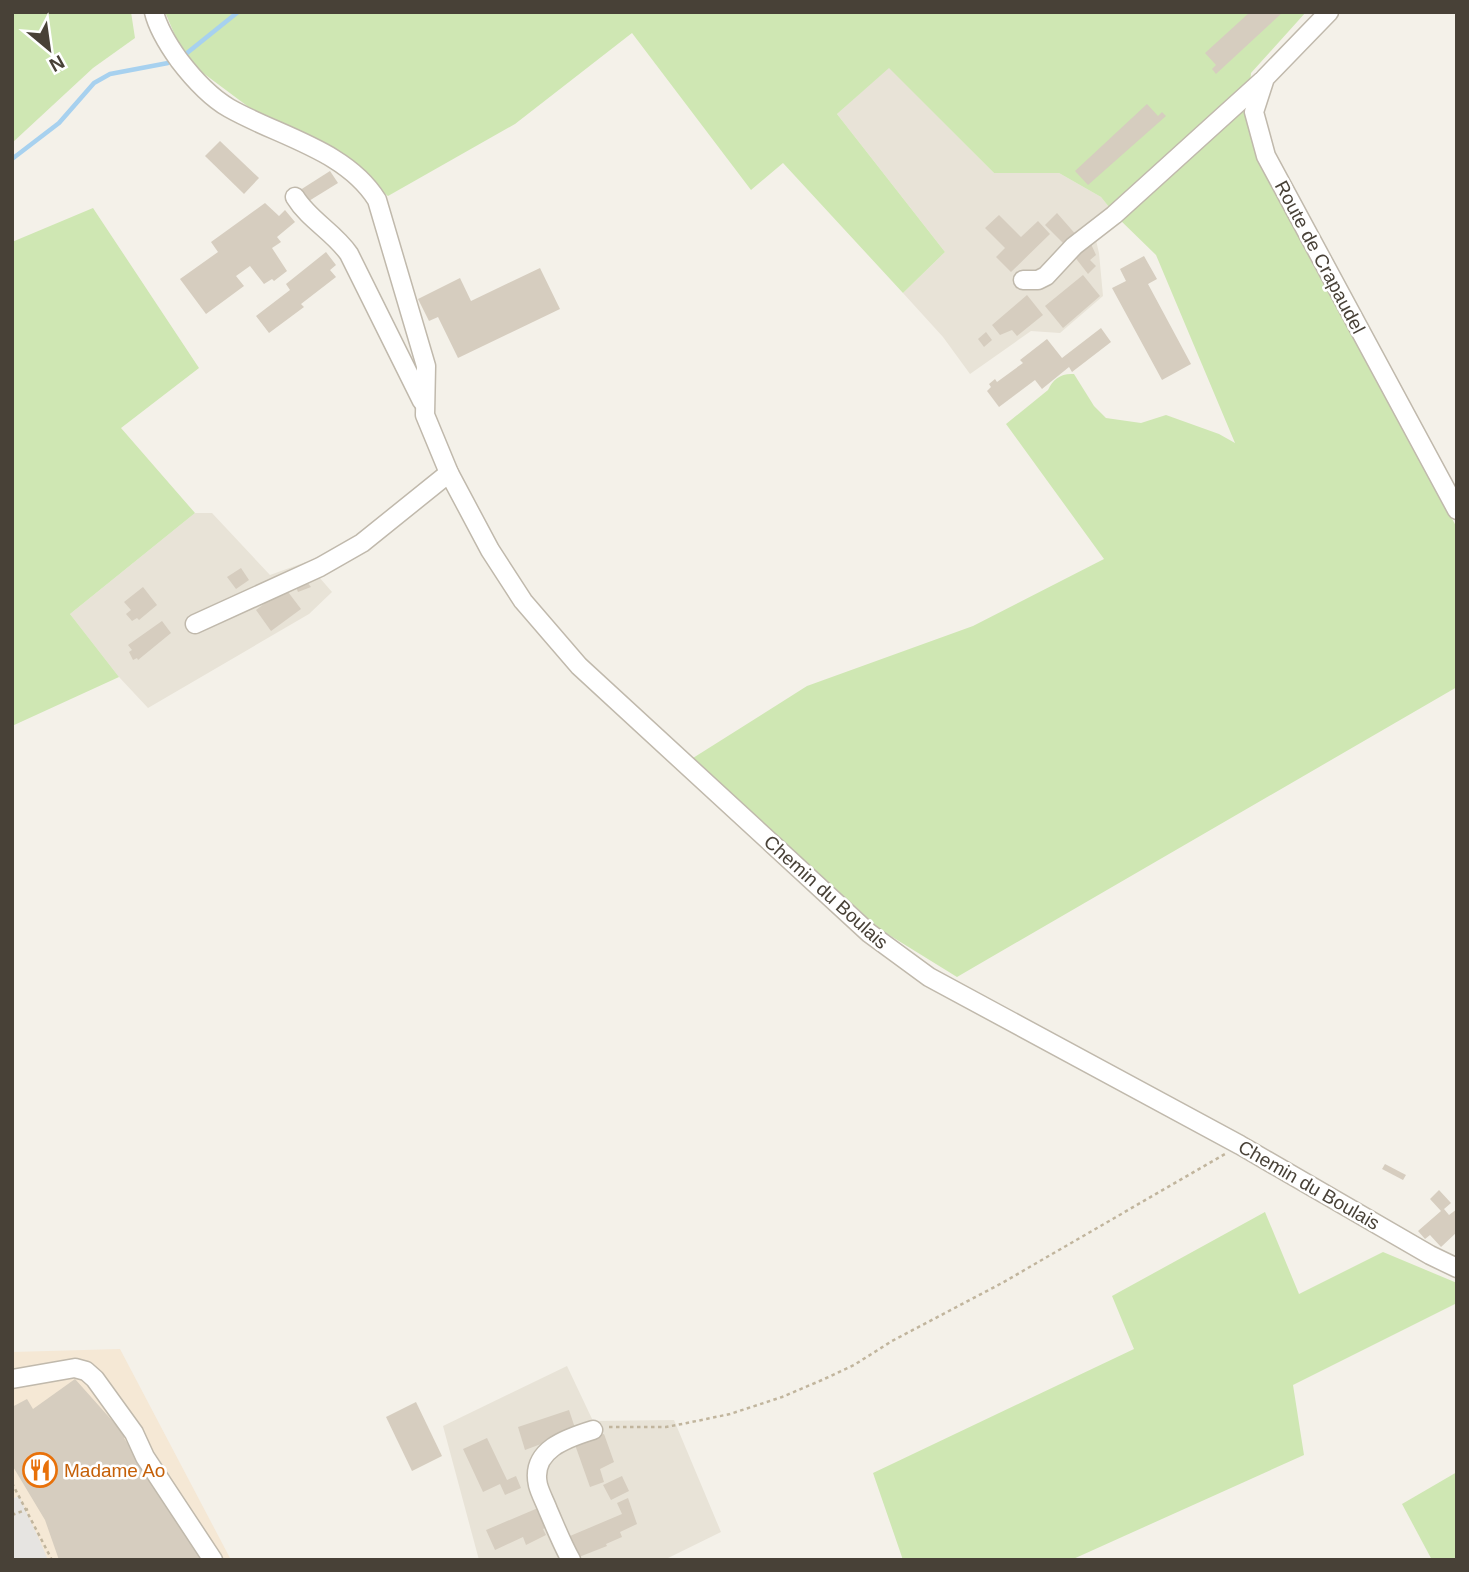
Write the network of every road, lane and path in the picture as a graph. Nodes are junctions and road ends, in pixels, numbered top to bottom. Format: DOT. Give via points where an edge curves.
graph roads {
  1 [pos="154,12"];
  2 [pos="1329,12"];
  3 [pos="1265,78"];
  4 [pos="295,197"];
  5 [pos="1023,280"];
  6 [pos="425,415"];
  7 [pos="449,473"];
  8 [pos="1457,510"];
  9 [pos="195,624"];
  10 [pos="1240,1145"];
  11 [pos="1457,1268"];
  12 [pos="12,1379"];
  13 [pos="593,1430"];
  14 [pos="12,1483"];
  15 [pos="28,1510"];
  16 [pos="12,1515"];
  17 [pos="52,1560"];
  18 [pos="213,1560"];
  19 [pos="570,1560"];
  1 -- 6 [label="street" via="188,72 226,106 340,161 372,192 426,366"];
  2 -- 3 [label="street, Route de Crapaudel"];
  3 -- 5 [label="street" via="1046,276"];
  3 -- 8 [label="street, Route de Crapaudel" via="1254,112 1266,156"];
  4 -- 6 [label="street, Chemin du Boulais" via="349,254 416,386"];
  6 -- 7 [label="street, Chemin du Boulais"];
  7 -- 9 [label="street" via="362,542 320,567"];
  7 -- 10 [label="street, Chemin du Boulais" via="523,601 579,666 869,933 929,977"];
  10 -- 11 [label="street, Chemin du Boulais"];
  10 -- 13 [label="path" via="1002,1283 822,1380 782,1397 687,1423"];
  12 -- 18 [label="street" via="66,1368 86,1371 95,1379"];
  13 -- 19 [label="street" via="552,1447 537,1470 538,1486"];
  14 -- 15 [label="path"];
  15 -- 16 [label="path"];
  15 -- 17 [label="path"];
}
